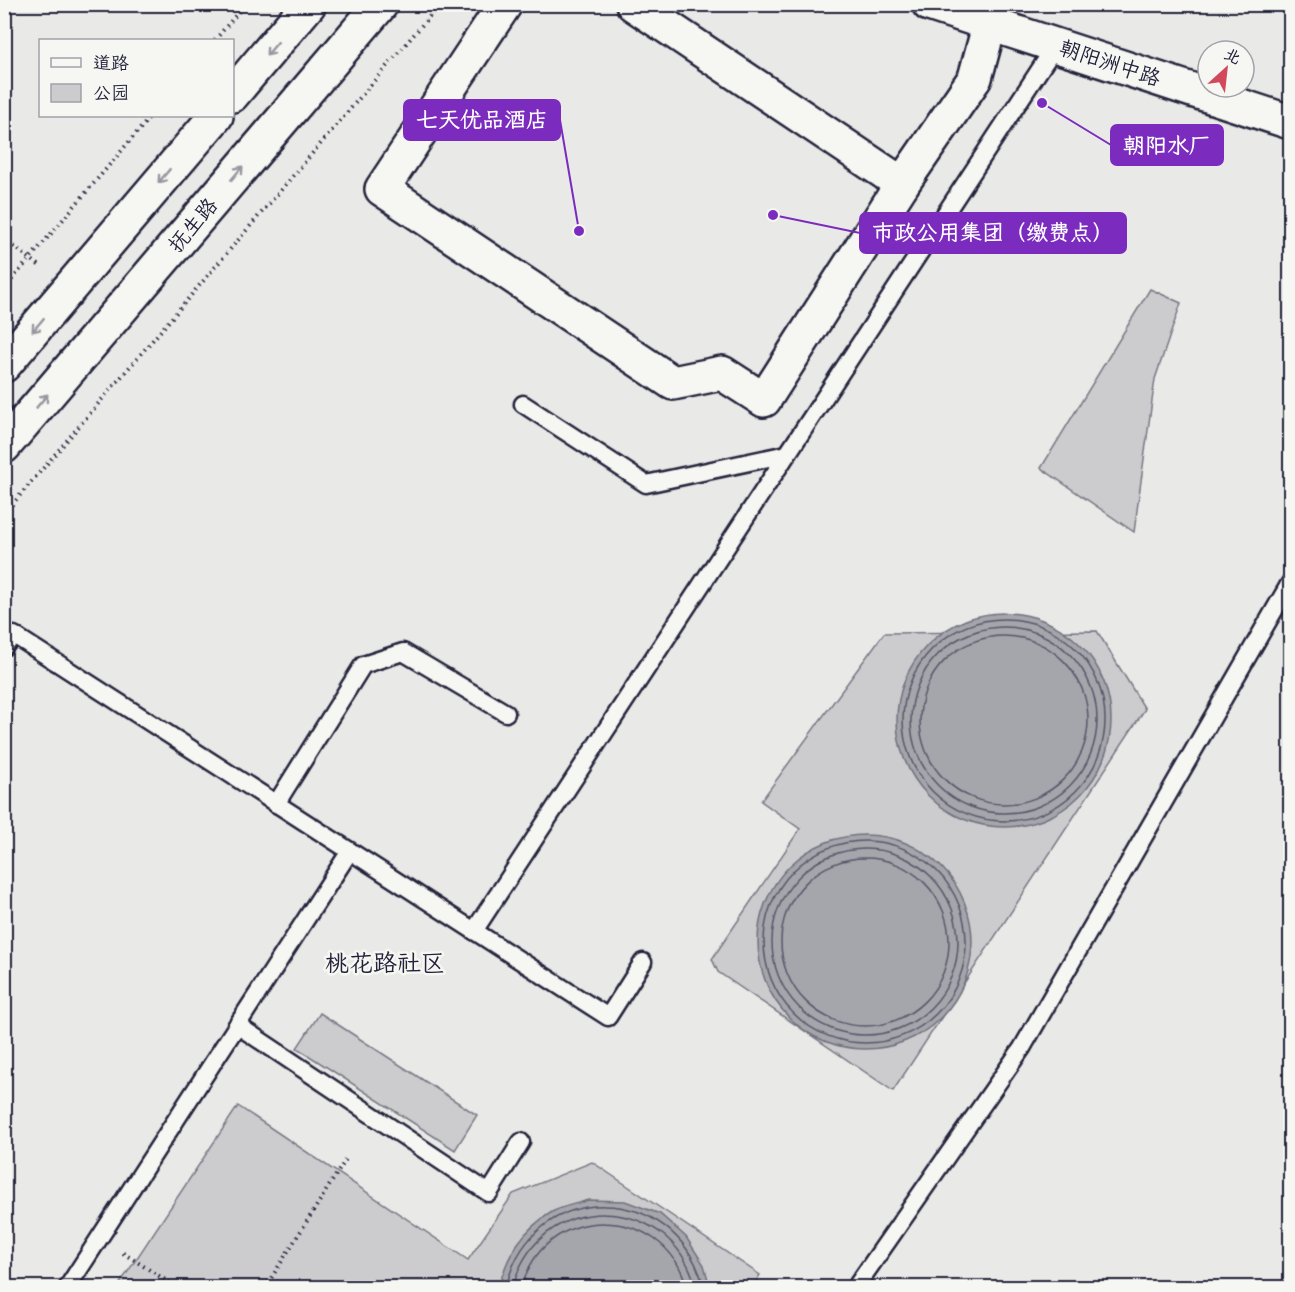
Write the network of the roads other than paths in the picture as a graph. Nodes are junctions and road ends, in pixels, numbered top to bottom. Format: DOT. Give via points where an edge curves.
graph roads {
  1 [pos="309,4"];
  2 [pos="381,4"];
  3 [pos="505,4"];
  4 [pos="633,4"];
  5 [pos="929,4"];
  6 [pos="990,23"];
  7 [pos="1056,45"];
  8 [pos="234,93"];
  9 [pos="215,117"];
  10 [pos="1290,122"];
  11 [pos="902,184"];
  12 [pos="6,360"];
  13 [pos="522,404"];
  14 [pos="4,446"];
  15 [pos="787,454"];
  16 [pos="1290,584"];
  17 [pos="8,636"];
  18 [pos="506,713"];
  19 [pos="276,804"];
  20 [pos="350,851"];
  21 [pos="474,931"];
  22 [pos="643,962"];
  23 [pos="237,1025"];
  24 [pos="521,1142"];
  25 [pos="67,1287"];
  26 [pos="855,1287"];
  1 -- 8 [label="street, one-way"];
  14 -- 2 [label="street, 抚生路, one-way"];
  3 -- 11 [label="street" via="382,189 674,383 722,373 764,400"];
  4 -- 11 [label="street"];
  5 -- 6 [label="street, 朝阳洲中路"];
  6 -- 7 [label="street, 朝阳洲中路"];
  6 -- 11 [label="street" via="975,78"];
  7 -- 10 [label="street, 朝阳洲中路"];
  7 -- 15 [label="lane"];
  9 -- 12 [label="street, one-way"];
  13 -- 15 [label="lane" via="646,484"];
  15 -- 21 [label="lane"];
  16 -- 26 [label="lane" via="1023,1048"];
  17 -- 19 [label="lane"];
  18 -- 19 [label="lane" via="403,652 363,665"];
  19 -- 20 [label="lane"];
  20 -- 21 [label="lane"];
  20 -- 23 [label="lane"];
  21 -- 22 [label="lane" via="608,1017"];
  23 -- 24 [label="lane" via="489,1193"];
  23 -- 25 [label="lane"];
}
